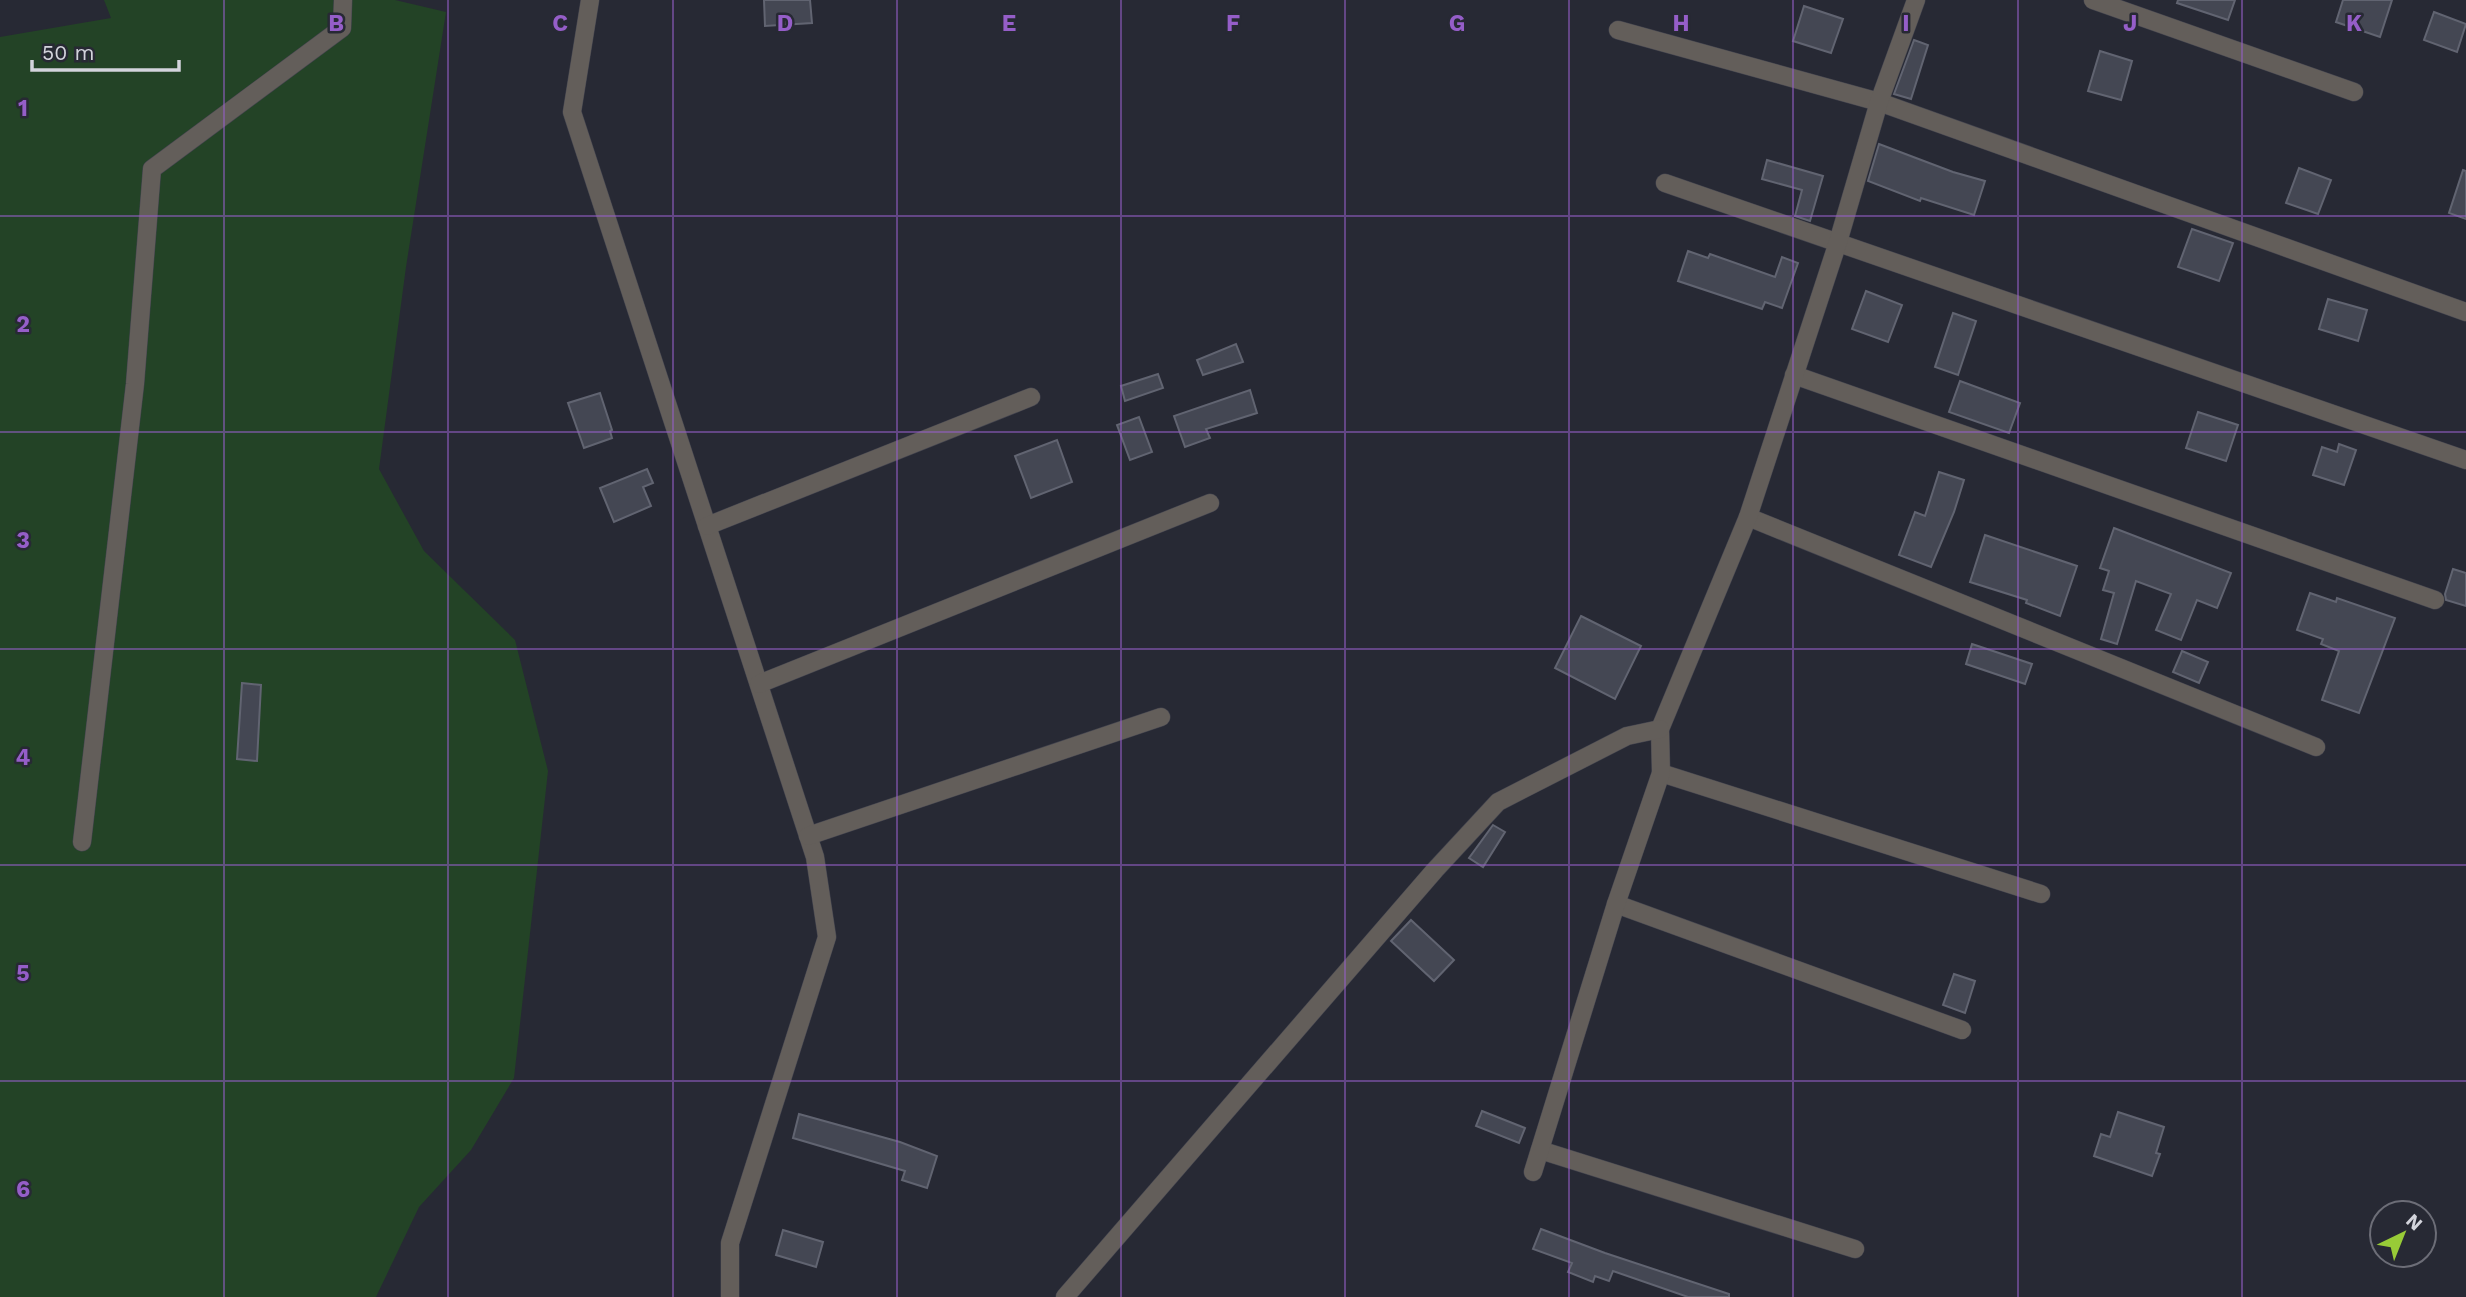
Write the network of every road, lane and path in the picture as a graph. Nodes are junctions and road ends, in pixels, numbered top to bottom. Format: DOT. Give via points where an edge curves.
graph roads {
  1 [pos="343,0"];
  2 [pos="590,0"];
  3 [pos="1916,0"];
  4 [pos="2093,0"];
  5 [pos="1618,30"];
  6 [pos="2354,92"];
  7 [pos="1879,102"];
  8 [pos="1665,183"];
  9 [pos="1838,242"];
  10 [pos="2466,312"];
  11 [pos="1794,375"];
  12 [pos="1031,397"];
  13 [pos="2466,460"];
  14 [pos="1210,503"];
  15 [pos="1748,517"];
  16 [pos="707,526"];
  17 [pos="2435,600"];
  18 [pos="759,684"];
  19 [pos="1161,717"];
  20 [pos="1660,729"];
  21 [pos="2316,747"];
  22 [pos="1661,773"];
  23 [pos="808,836"];
  24 [pos="82,842"];
  25 [pos="2041,894"];
  26 [pos="1616,904"];
  27 [pos="1962,1030"];
  28 [pos="1540,1150"];
  29 [pos="1533,1172"];
  30 [pos="1854,1249"];
  31 [pos="730,1297"];
  32 [pos="1065,1297"];
  1 -- 24 [label="street" via="342,28 152,169 135,384"];
  2 -- 16 [label="street" via="572,111"];
  3 -- 7 [label="street"];
  4 -- 6 [label="street"];
  5 -- 7 [label="street"];
  7 -- 9 [label="street"];
  7 -- 10 [label="street"];
  8 -- 9 [label="street"];
  9 -- 11 [label="street"];
  9 -- 13 [label="street"];
  11 -- 15 [label="street"];
  11 -- 17 [label="street"];
  12 -- 16 [label="street"];
  14 -- 18 [label="street"];
  15 -- 20 [label="street"];
  15 -- 21 [label="street"];
  16 -- 18 [label="street"];
  18 -- 23 [label="street"];
  19 -- 23 [label="street"];
  20 -- 22 [label="street"];
  20 -- 32 [label="street" via="1627,736 1498,802"];
  22 -- 25 [label="street"];
  22 -- 26 [label="street"];
  23 -- 31 [label="street" via="827,937 730,1243"];
  26 -- 27 [label="street"];
  26 -- 28 [label="street"];
  28 -- 29 [label="street"];
  28 -- 30 [label="street"];
}
